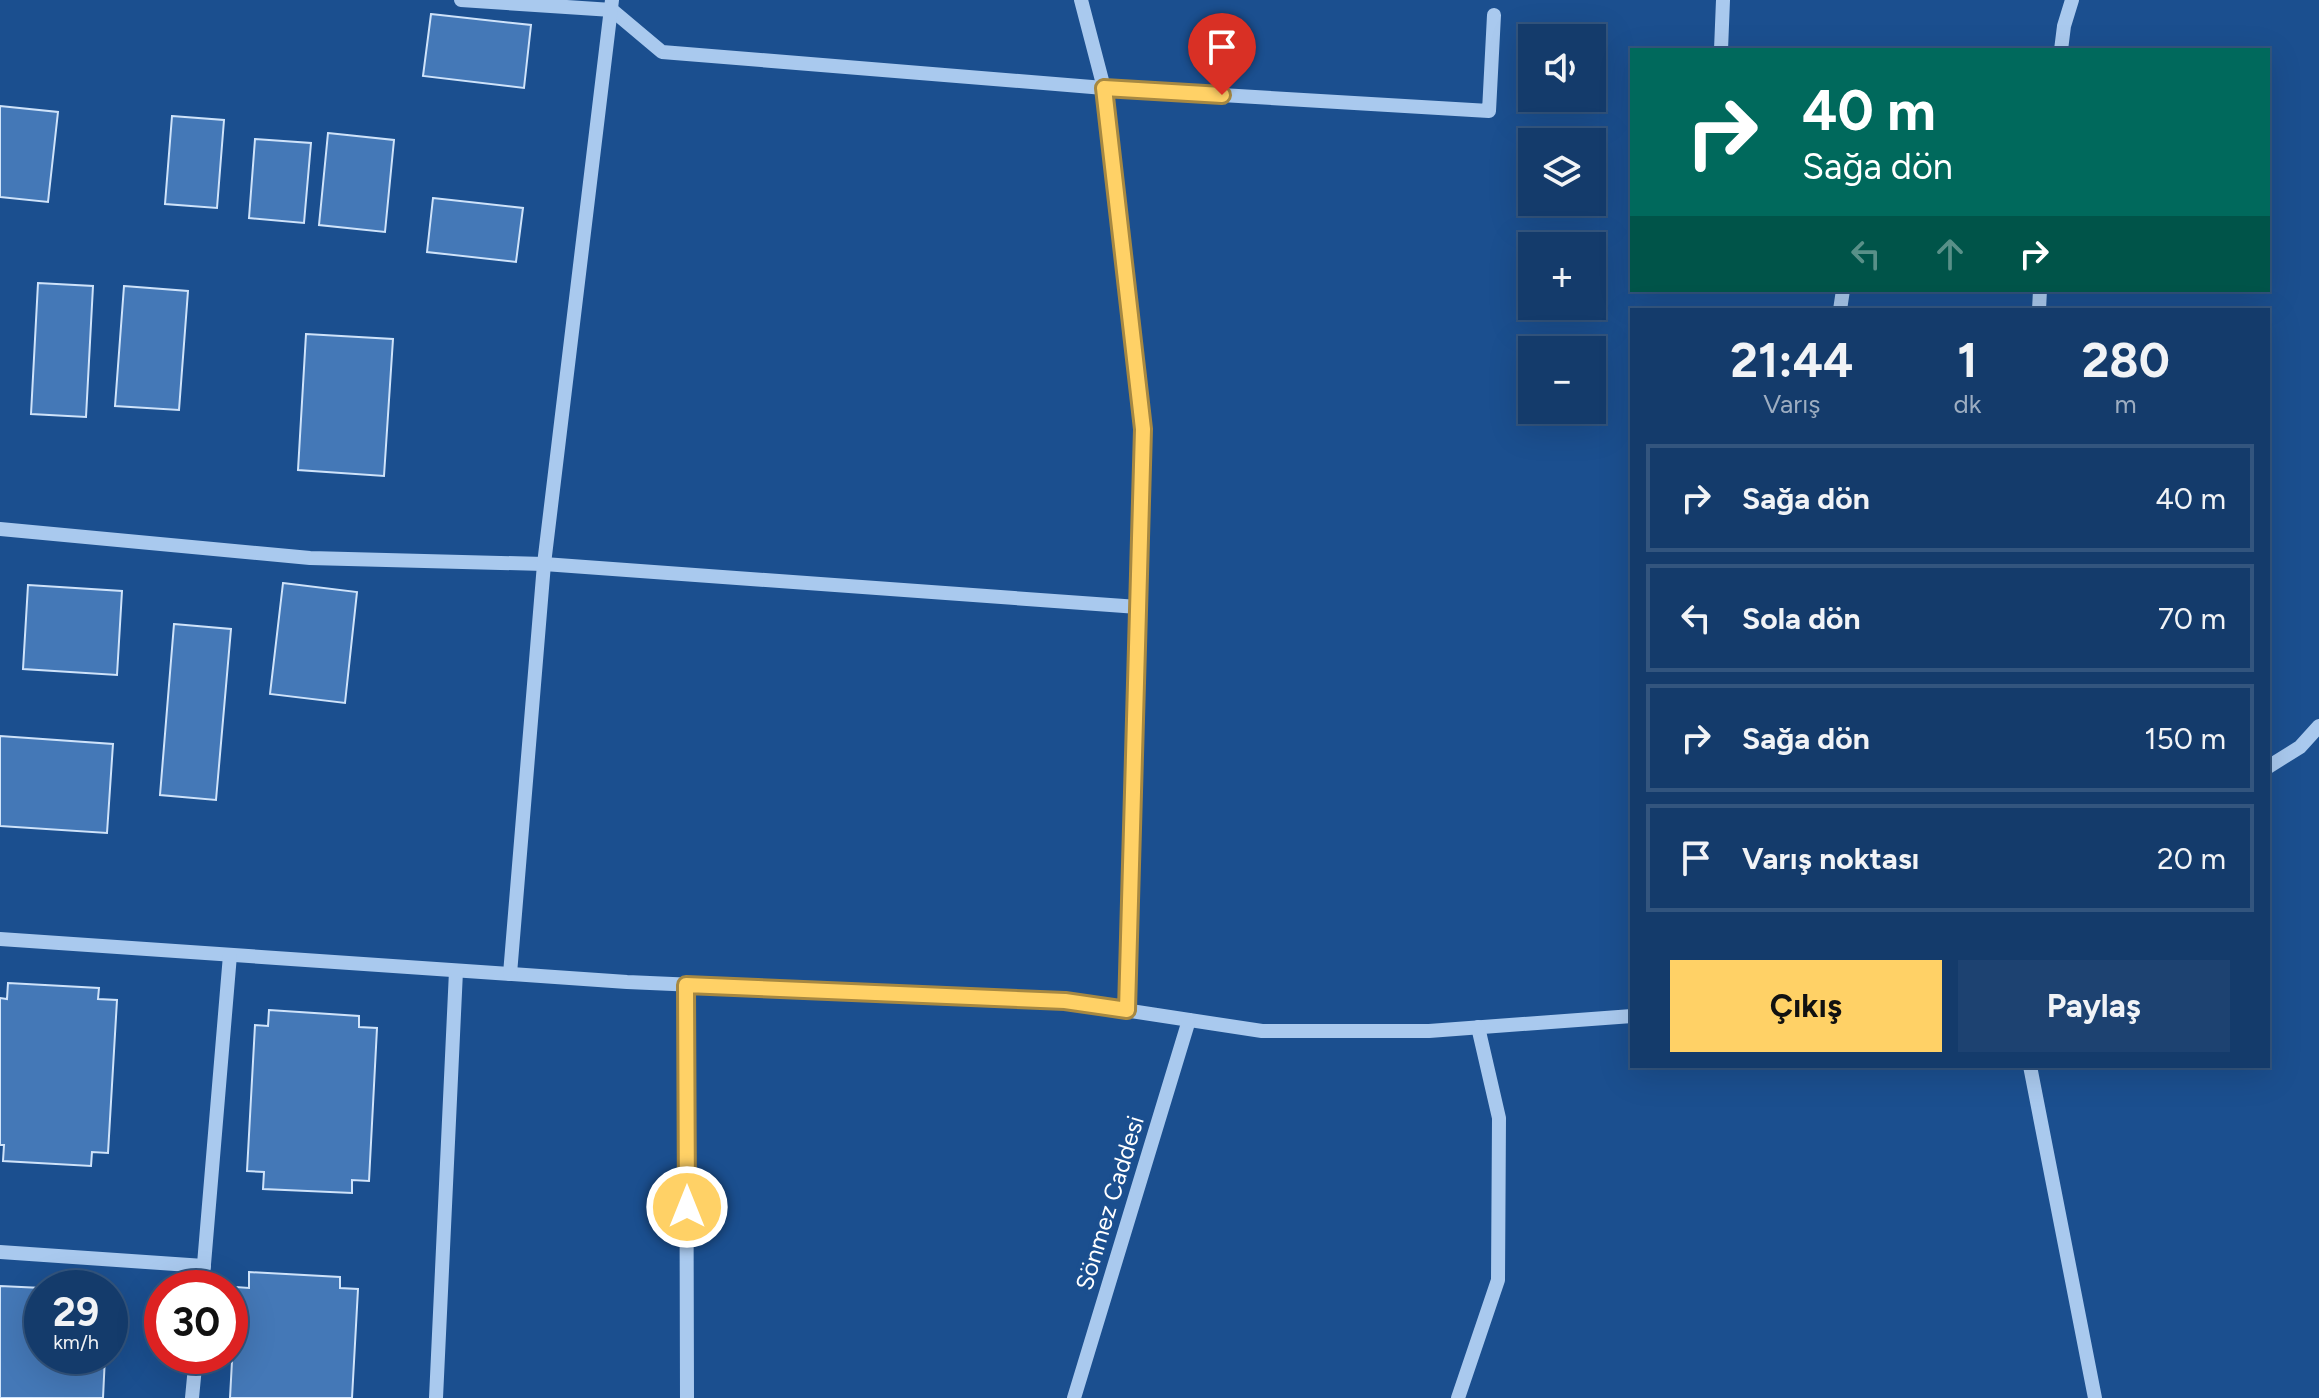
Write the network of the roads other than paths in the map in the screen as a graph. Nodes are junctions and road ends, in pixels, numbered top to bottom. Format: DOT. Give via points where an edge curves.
graph roads {
  1 [pos="461,0"];
  2 [pos="1081,0"];
  3 [pos="1723,0"];
  4 [pos="2072,0"];
  5 [pos="612,5"];
  6 [pos="1494,15"];
  7 [pos="1721,48"];
  8 [pos="2061,48"];
  9 [pos="1104,88"];
  10 [pos="0,529"];
  11 [pos="544,564"];
  12 [pos="1138,607"];
  13 [pos="2319,726"];
  14 [pos="2270,766"];
  15 [pos="0,939"];
  16 [pos="230,955"];
  17 [pos="456,971"];
  18 [pos="510,974"];
  19 [pos="686,985"];
  20 [pos="1127,1010"];
  21 [pos="1630,1016"];
  22 [pos="1189,1020"];
  23 [pos="1478,1027"];
  24 [pos="2030,1068"];
  25 [pos="0,1252"];
  26 [pos="204,1266"];
  27 [pos="204,1270"];
  28 [pos="194,1374"];
  29 [pos="192,1398"];
  30 [pos="436,1398"];
  31 [pos="687,1398"];
  32 [pos="1074,1398"];
  33 [pos="1458,1398"];
  34 [pos="2095,1398"];
  1 -- 5 [label="street"];
  2 -- 9 [label="street"];
  3 -- 7 [label="street"];
  4 -- 8 [label="street"];
  5 -- 9 [label="street" via="662,52"];
  5 -- 11 [label="street"];
  6 -- 9 [label="street" via="1489,111"];
  9 -- 12 [label="street" via="1143,429"];
  10 -- 11 [label="street" via="310,558"];
  11 -- 12 [label="street"];
  11 -- 18 [label="street"];
  12 -- 20 [label="street"];
  13 -- 14 [label="street" via="2300,747"];
  15 -- 16 [label="street"];
  16 -- 17 [label="street"];
  16 -- 26 [label="street"];
  17 -- 18 [label="street"];
  17 -- 30 [label="street"];
  18 -- 19 [label="street"];
  19 -- 20 [label="street" via="1065,1001"];
  19 -- 31 [label="street"];
  20 -- 22 [label="street"];
  21 -- 23 [label="street"];
  22 -- 23 [label="street" via="1262,1031"];
  22 -- 32 [label="street, Sönmez Caddesi"];
  23 -- 33 [label="street" via="1499,1118 1498,1280"];
  24 -- 34 [label="street"];
  25 -- 26 [label="street"];
  26 -- 27 [label="street"];
  28 -- 29 [label="street"];
}
